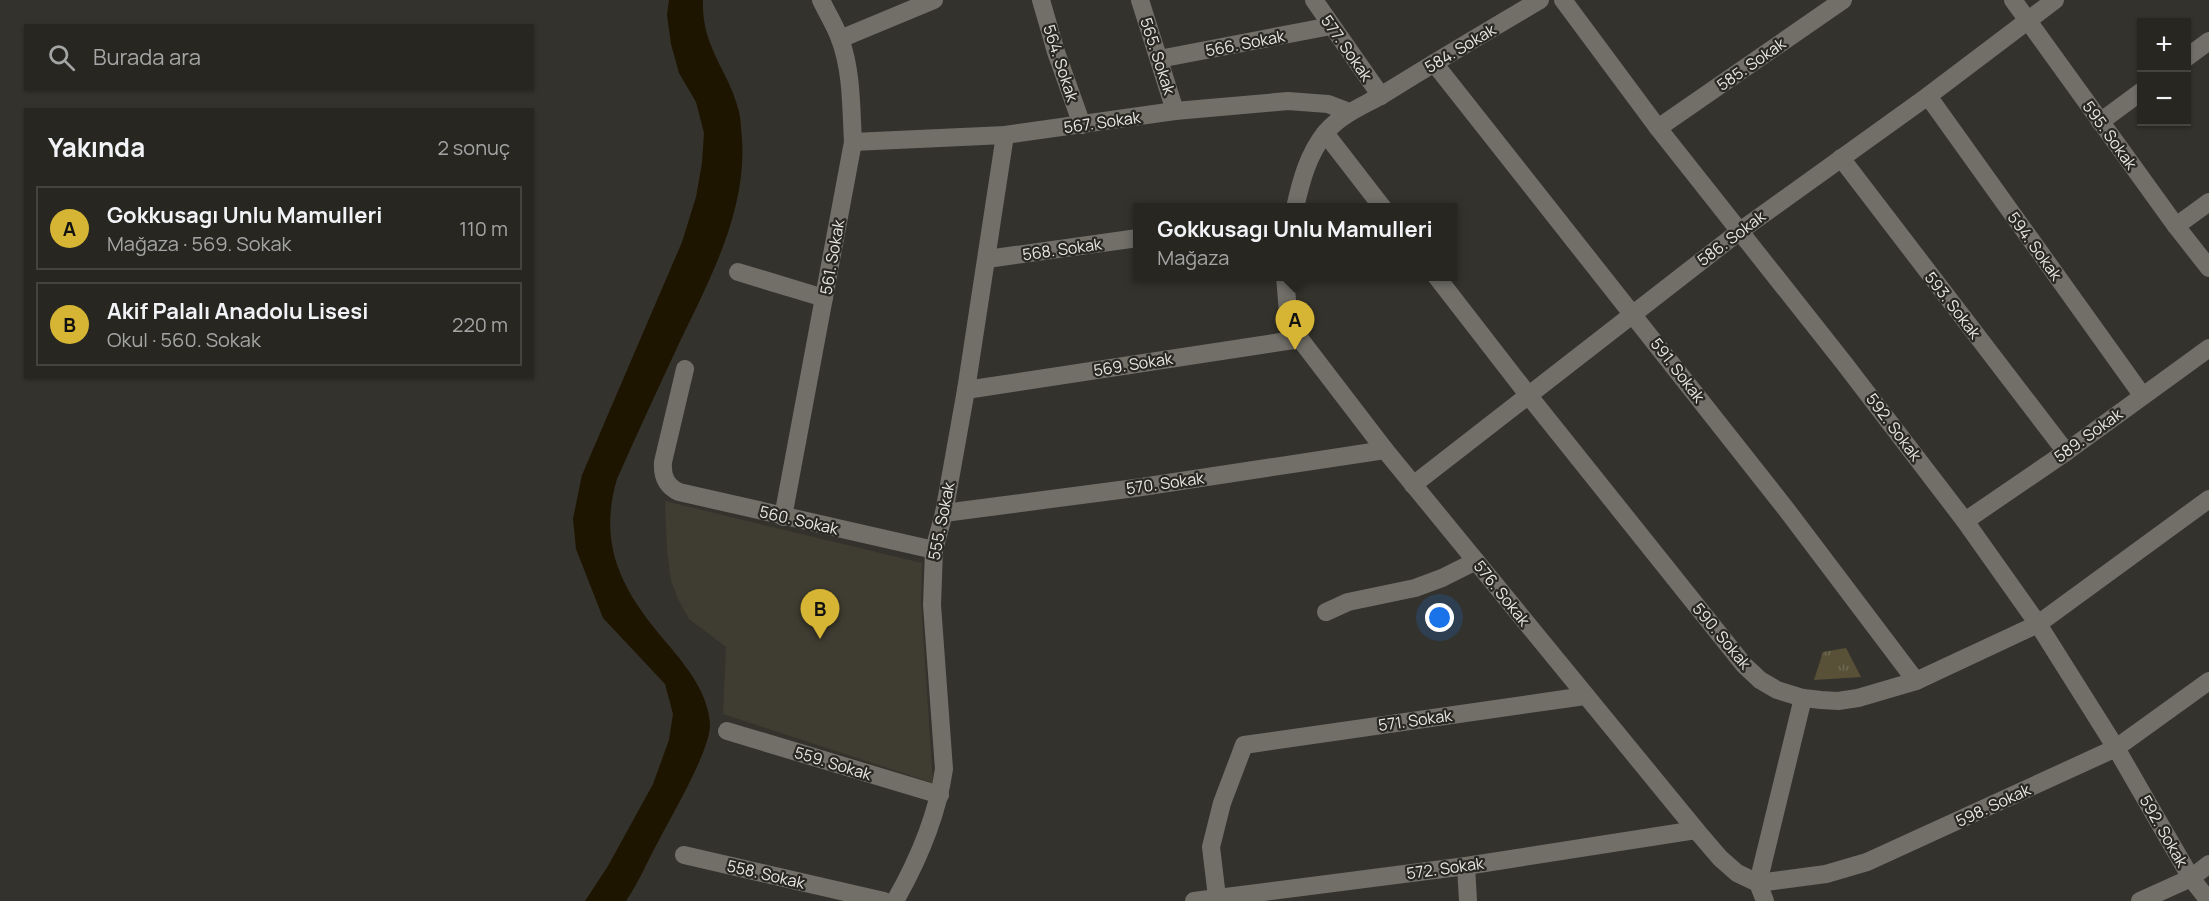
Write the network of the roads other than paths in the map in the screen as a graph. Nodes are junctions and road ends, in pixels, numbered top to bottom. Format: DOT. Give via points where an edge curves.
graph roads {
  1 [pos="821,0"];
  2 [pos="934,0"];
  3 [pos="1041,0"];
  4 [pos="1140,0"];
  5 [pos="1314,0"];
  6 [pos="1540,0"];
  7 [pos="1563,0"];
  8 [pos="1843,0"];
  9 [pos="2013,0"];
  10 [pos="2055,0"];
  11 [pos="2029,21"];
  12 [pos="1331,26"];
  13 [pos="840,39"];
  14 [pos="2209,41"];
  15 [pos="2191,55"];
  16 [pos="1159,59"];
  17 [pos="1434,63"];
  18 [pos="2137,95"];
  19 [pos="1381,96"];
  20 [pos="1928,96"];
  21 [pos="1175,111"];
  22 [pos="1349,112"];
  23 [pos="2100,122"];
  24 [pos="1082,125"];
  25 [pos="1658,128"];
  26 [pos="1325,133"];
  27 [pos="1005,135"];
  28 [pos="853,142"];
  29 [pos="1841,158"];
  30 [pos="2209,202"];
  31 [pos="1296,203"];
  32 [pos="1380,203"];
  33 [pos="2176,226"];
  34 [pos="1740,231"];
  35 [pos="1133,239"];
  36 [pos="987,259"];
  37 [pos="2209,268"];
  38 [pos="738,272"];
  39 [pos="1285,281"];
  40 [pos="1440,281"];
  41 [pos="824,298"];
  42 [pos="1633,312"];
  43 [pos="1300,339"];
  44 [pos="2209,348"];
  45 [pos="685,369"];
  46 [pos="966,390"];
  47 [pos="1529,396"];
  48 [pos="2142,396"];
  49 [pos="1385,450"];
  50 [pos="2066,452"];
  51 [pos="1413,485"];
  52 [pos="2209,499"];
  53 [pos="944,513"];
  54 [pos="783,517"];
  55 [pos="1965,521"];
  56 [pos="934,550"];
  57 [pos="1476,561"];
  58 [pos="1326,612"];
  59 [pos="2038,624"];
  60 [pos="1916,681"];
  61 [pos="2209,681"];
  62 [pos="1585,696"];
  63 [pos="1803,698"];
  64 [pos="727,731"];
  65 [pos="2116,748"];
  66 [pos="940,795"];
  67 [pos="1696,830"];
  68 [pos="684,855"];
  69 [pos="2209,864"];
  70 [pos="1466,866"];
  71 [pos="2191,878"];
  72 [pos="1758,883"];
  73 [pos="1216,897"];
  74 [pos="884,901"];
  75 [pos="895,901"];
  76 [pos="1194,901"];
  77 [pos="1468,901"];
  78 [pos="1765,901"];
  79 [pos="2140,901"];
  80 [pos="2209,901"];
  1 -- 13 [label="street, 561. Sokak"];
  2 -- 13 [label="street"];
  3 -- 24 [label="street, 564. Sokak"];
  4 -- 16 [label="street, 565. Sokak"];
  5 -- 12 [label="street, 577. Sokak"];
  6 -- 17 [label="street, 584. Sokak"];
  7 -- 25 [label="street, 592. Sokak"];
  8 -- 25 [label="street, 585. Sokak"];
  9 -- 11 [label="street, 595. Sokak"];
  10 -- 11 [label="street, 586. Sokak"];
  11 -- 20 [label="street, 586. Sokak"];
  11 -- 23 [label="street, 595. Sokak"];
  12 -- 16 [label="street, 566. Sokak"];
  12 -- 19 [label="street, 577. Sokak"];
  13 -- 28 [label="street, 561. Sokak" via="850,86"];
  14 -- 15 [label="street"];
  16 -- 21 [label="street, 565. Sokak"];
  17 -- 19 [label="street, 584. Sokak"];
  17 -- 42 [label="street, 591. Sokak"];
  18 -- 23 [label="street"];
  19 -- 22 [label="street"];
  20 -- 29 [label="street, 586. Sokak"];
  20 -- 48 [label="street, 594. Sokak"];
  21 -- 22 [label="street, 567. Sokak" via="1288,101 1328,104"];
  21 -- 24 [label="street, 567. Sokak"];
  22 -- 26 [label="street"];
  23 -- 33 [label="street, 595. Sokak"];
  24 -- 27 [label="street, 567. Sokak"];
  25 -- 34 [label="street, 592. Sokak"];
  26 -- 31 [label="street" via="1311,154"];
  26 -- 32 [label="street"];
  27 -- 28 [label="street, 567. Sokak"];
  27 -- 36 [label="street, 555. Sokak"];
  28 -- 41 [label="street, 561. Sokak"];
  29 -- 34 [label="street, 586. Sokak"];
  29 -- 50 [label="street, 593. Sokak"];
  30 -- 33 [label="street"];
  33 -- 37 [label="street, 595. Sokak"];
  34 -- 42 [label="street, 586. Sokak"];
  34 -- 55 [label="street, 592. Sokak"];
  35 -- 36 [label="street, 568. Sokak"];
  36 -- 46 [label="street, 555. Sokak"];
  38 -- 41 [label="street"];
  39 -- 43 [label="street, 576. Sokak" via="1288,313"];
  40 -- 47 [label="street, 590. Sokak"];
  41 -- 54 [label="street, 561. Sokak"];
  42 -- 47 [label="street, 586. Sokak"];
  42 -- 60 [label="street, 591. Sokak"];
  43 -- 46 [label="street, 569. Sokak"];
  43 -- 49 [label="street, 576. Sokak"];
  44 -- 48 [label="street, 589. Sokak"];
  45 -- 54 [label="street, 560. Sokak" via="663,462 667,483 679,492"];
  46 -- 53 [label="street, 555. Sokak"];
  47 -- 51 [label="street, 586. Sokak"];
  47 -- 63 [label="street, 590. Sokak" via="1744,665 1777,690"];
  48 -- 50 [label="street, 589. Sokak"];
  49 -- 51 [label="street, 576. Sokak"];
  49 -- 53 [label="street, 570. Sokak"];
  50 -- 55 [label="street, 589. Sokak"];
  51 -- 57 [label="street, 576. Sokak"];
  52 -- 59 [label="street, 590. Sokak"];
  53 -- 56 [label="street, 555. Sokak"];
  54 -- 56 [label="street, 560. Sokak"];
  55 -- 59 [label="street, 592. Sokak"];
  56 -- 66 [label="street, 555. Sokak" via="932,604 944,770"];
  57 -- 58 [label="street" via="1415,588 1348,602"];
  57 -- 62 [label="street, 576. Sokak"];
  59 -- 60 [label="street, 590. Sokak"];
  59 -- 65 [label="street, 592. Sokak"];
  60 -- 63 [label="street, 590. Sokak" via="1858,698"];
  61 -- 65 [label="street, 598. Sokak"];
  62 -- 67 [label="street, 576. Sokak"];
  62 -- 73 [label="street, 571. Sokak" via="1244,745 1222,803 1211,847"];
  63 -- 72 [label="street"];
  64 -- 66 [label="street, 559. Sokak"];
  65 -- 71 [label="street, 592. Sokak"];
  65 -- 72 [label="street, 598. Sokak" via="1867,862 1826,874"];
  66 -- 75 [label="street, 555. Sokak" via="912,872"];
  67 -- 70 [label="street, 572. Sokak"];
  67 -- 72 [label="street, 576. Sokak" via="1737,873"];
  68 -- 74 [label="street, 558. Sokak"];
  69 -- 71 [label="street"];
  70 -- 73 [label="street, 572. Sokak"];
  70 -- 77 [label="street"];
  71 -- 79 [label="street"];
  71 -- 80 [label="street, 592. Sokak"];
  72 -- 78 [label="street"];
  73 -- 76 [label="street, 572. Sokak"];
}
